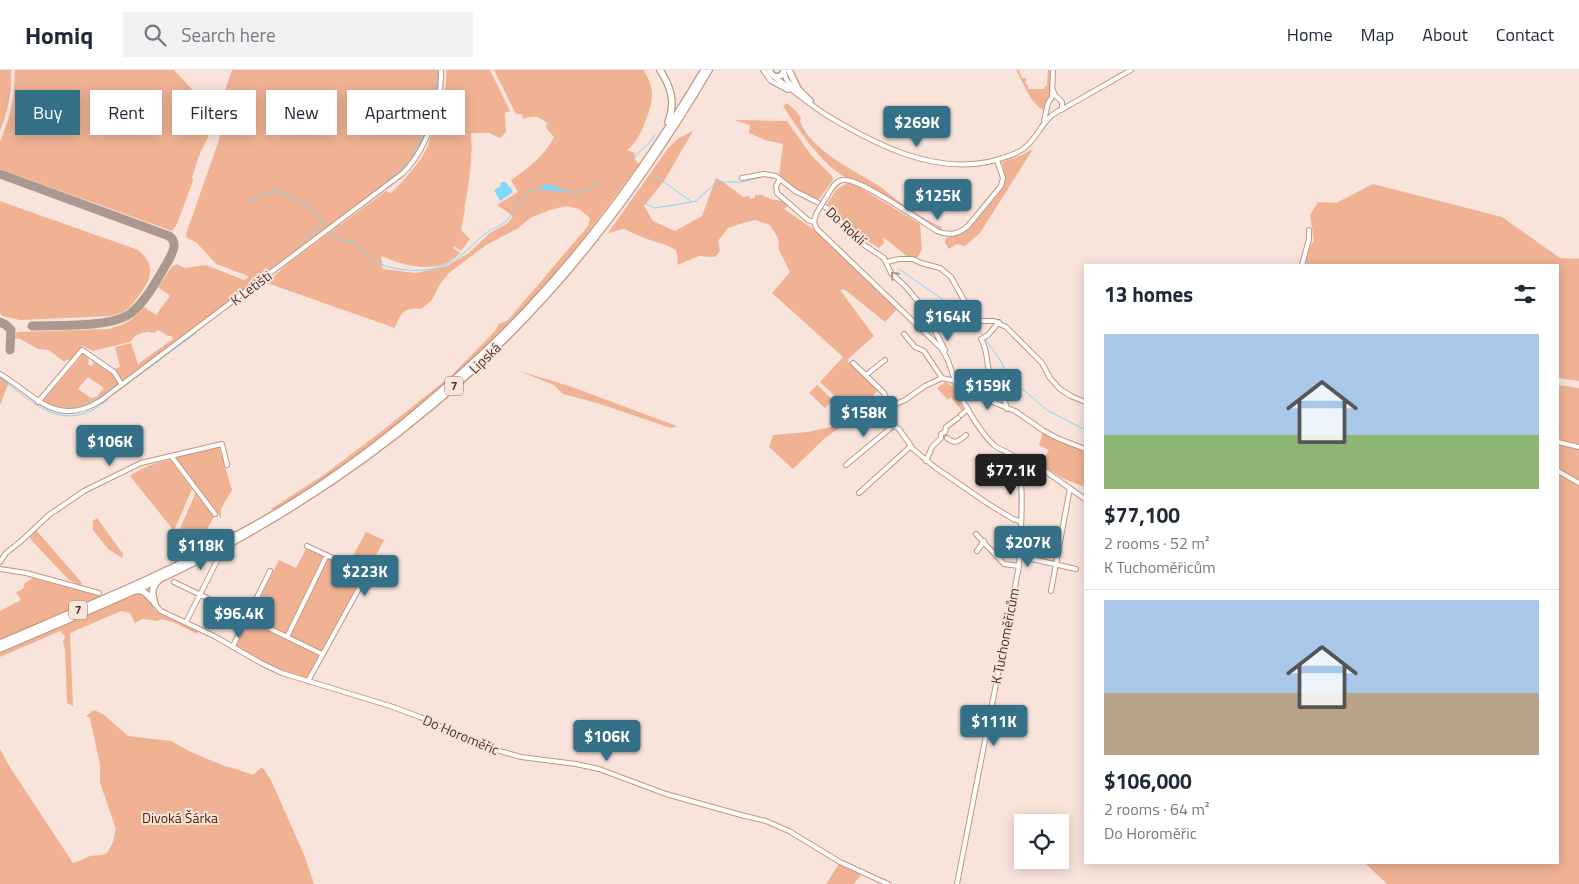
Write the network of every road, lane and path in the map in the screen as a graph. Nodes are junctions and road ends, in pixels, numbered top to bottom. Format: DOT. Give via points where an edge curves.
graph roads {
  1 [pos="441,70"];
  2 [pos="660,70"];
  3 [pos="704,70"];
  4 [pos="709,70"];
  5 [pos="763,70"];
  6 [pos="786,70"];
  7 [pos="1053,70"];
  8 [pos="1131,70"];
  9 [pos="770,71"];
  10 [pos="1052,88"];
  11 [pos="800,96"];
  12 [pos="1058,98"];
  13 [pos="1051,99"];
  14 [pos="810,101"];
  15 [pos="1062,102"];
  16 [pos="1048,104"];
  17 [pos="1070,104"];
  18 [pos="1058,111"];
  19 [pos="841,123"];
  20 [pos="1043,125"];
  21 [pos="652,153"];
  22 [pos="997,160"];
  23 [pos="742,178"];
  24 [pos="780,179"];
  25 [pos="814,222"];
  26 [pos="1309,230"];
  27 [pos="886,262"];
  28 [pos="1302,264"];
  29 [pos="999,322"];
  30 [pos="904,334"];
  31 [pos="948,359"];
  32 [pos="885,360"];
  33 [pos="853,363"];
  34 [pos="0,374"];
  35 [pos="866,375"];
  36 [pos="942,378"];
  37 [pos="955,381"];
  38 [pos="122,384"];
  39 [pos="38,402"];
  40 [pos="1084,402"];
  41 [pos="888,407"];
  42 [pos="968,409"];
  43 [pos="1007,409"];
  44 [pos="893,426"];
  45 [pos="945,432"];
  46 [pos="966,435"];
  47 [pos="941,438"];
  48 [pos="947,438"];
  49 [pos="1559,442"];
  50 [pos="911,446"];
  51 [pos="1579,447"];
  52 [pos="1084,448"];
  53 [pos="172,457"];
  54 [pos="926,460"];
  55 [pos="227,465"];
  56 [pos="846,465"];
  57 [pos="1020,471"];
  58 [pos="1559,472"];
  59 [pos="1579,483"];
  60 [pos="1070,488"];
  61 [pos="859,493"];
  62 [pos="1084,498"];
  63 [pos="215,514"];
  64 [pos="1020,520"];
  65 [pos="976,534"];
  66 [pos="984,542"];
  67 [pos="307,546"];
  68 [pos="977,551"];
  69 [pos="327,555"];
  70 [pos="1019,556"];
  71 [pos="219,557"];
  72 [pos="0,562"];
  73 [pos="1056,565"];
  74 [pos="1018,566"];
  75 [pos="0,569"];
  76 [pos="1076,569"];
  77 [pos="270,571"];
  78 [pos="163,578"];
  79 [pos="174,582"];
  80 [pos="1051,591"];
  81 [pos="130,592"];
  82 [pos="99,593"];
  83 [pos="200,594"];
  84 [pos="155,604"];
  85 [pos="247,617"];
  86 [pos="186,622"];
  87 [pos="286,637"];
  88 [pos="0,643"];
  89 [pos="233,646"];
  90 [pos="0,649"];
  91 [pos="322,654"];
  92 [pos="308,681"];
  93 [pos="888,884"];
  94 [pos="957,884"];
  1 -- 38 [label="street, K Letišti" via="439,94 428,131 414,160 403,173"];
  2 -- 21 [label="highway" via="671,90 673,106 669,122"];
  3 -- 21 [label="highway, Lipská / 7"];
  4 -- 78 [label="highway, Lipská / 7" via="646,170 590,244 533,310 468,375 332,482 247,534"];
  5 -- 11 [label="street" via="773,82"];
  6 -- 9 [label="main road" via="779,77"];
  6 -- 14 [label="highway"];
  7 -- 10 [label="street"];
  8 -- 17 [label="street"];
  9 -- 11 [label="street"];
  10 -- 12 [label="street"];
  10 -- 13 [label="street"];
  11 -- 19 [label="street"];
  12 -- 13 [label="street"];
  12 -- 15 [label="street"];
  13 -- 16 [label="street"];
  14 -- 19 [label="street"];
  15 -- 17 [label="street"];
  15 -- 18 [label="street"];
  16 -- 18 [label="street" via="1050,110"];
  16 -- 20 [label="street"];
  17 -- 18 [label="street"];
  18 -- 20 [label="street"];
  19 -- 22 [label="street" via="887,147 928,161 962,165"];
  20 -- 22 [label="street" via="1024,148"];
  21 -- 88 [label="highway, Lipská / 7" via="598,227 530,307 465,371 366,453 263,520 209,550"];
  22 -- 25 [label="street, bridge" via="1002,184 971,223 955,234 943,234 850,180 833,186"];
  23 -- 24 [label="street, Do Roklí" via="767,174"];
  24 -- 25 [label="street, Do Roklí" via="777,193"];
  24 -- 27 [label="street, Do Roklí" via="833,212 858,241 881,255"];
  25 -- 31 [label="street" via="817,229 930,337"];
  26 -- 28 [label="street"];
  27 -- 29 [label="street" via="913,258 940,268 951,277 978,320"];
  31 -- 27 [label="street, Do Roklí, one-way" via="921,304 891,274"];
  29 -- 40 [label="street" via="1042,363 1060,388"];
  29 -- 43 [label="street" via="981,339 986,348 989,372 1006,400"];
  30 -- 36 [label="street" via="924,351"];
  31 -- 37 [label="street"];
  32 -- 35 [label="street"];
  33 -- 35 [label="street"];
  34 -- 39 [label="street, K Letišti"];
  35 -- 41 [label="street" via="884,393"];
  36 -- 37 [label="street"];
  36 -- 41 [label="street"];
  37 -- 42 [label="street"];
  38 -- 39 [label="street, K Letišti" via="93,405 77,411 60,411"];
  38 -- 39 [label="street" via="114,372 82,350"];
  41 -- 44 [label="street" via="871,415"];
  42 -- 43 [label="street" via="962,393 965,386"];
  42 -- 45 [label="street" via="946,427"];
  42 -- 57 [label="street" via="990,440 1016,460"];
  43 -- 52 [label="street" via="1057,438"];
  44 -- 50 [label="street"];
  44 -- 56 [label="street"];
  45 -- 47 [label="street"];
  45 -- 48 [label="street"];
  46 -- 48 [label="street" via="955,442"];
  47 -- 48 [label="street"];
  47 -- 54 [label="street"];
  49 -- 51 [label="street"];
  50 -- 54 [label="street"];
  50 -- 61 [label="street"];
  53 -- 55 [label="street" via="222,444"];
  53 -- 63 [label="street"];
  53 -- 72 [label="street" via="141,463 84,490 49,515"];
  54 -- 64 [label="street" via="987,503"];
  57 -- 60 [label="street" via="1040,468"];
  57 -- 64 [label="street, K Tuchoměřicům"];
  58 -- 59 [label="street"];
  60 -- 62 [label="street"];
  60 -- 73 [label="street"];
  64 -- 70 [label="street, K Tuchoměřicům"];
  65 -- 66 [label="street"];
  66 -- 68 [label="street"];
  66 -- 74 [label="street" via="1004,564"];
  67 -- 69 [label="street"];
  69 -- 87 [label="street"];
  69 -- 91 [label="street" via="367,574"];
  70 -- 73 [label="street"];
  70 -- 74 [label="street, K Tuchoměřicům"];
  71 -- 83 [label="street"];
  73 -- 76 [label="street"];
  73 -- 80 [label="street"];
  74 -- 94 [label="street, K Tuchoměřicům"];
  75 -- 82 [label="street"];
  77 -- 85 [label="street"];
  78 -- 81 [label="highway, Lipská / 7"];
  78 -- 84 [label="highway" via="154,586"];
  79 -- 83 [label="street"];
  81 -- 84 [label="highway" via="145,592"];
  81 -- 90 [label="highway, 7"];
  83 -- 85 [label="street"];
  83 -- 86 [label="street"];
  84 -- 86 [label="street, Do Horoměřic" via="161,611"];
  85 -- 87 [label="street"];
  85 -- 89 [label="street"];
  86 -- 89 [label="street, Do Horoměřic"];
  87 -- 91 [label="street"];
  89 -- 92 [label="street, Do Horoměřic" via="282,673"];
  91 -- 92 [label="street"];
  92 -- 93 [label="street, Do Horoměřic" via="420,717 507,754 599,769 666,794 766,821"];
}
